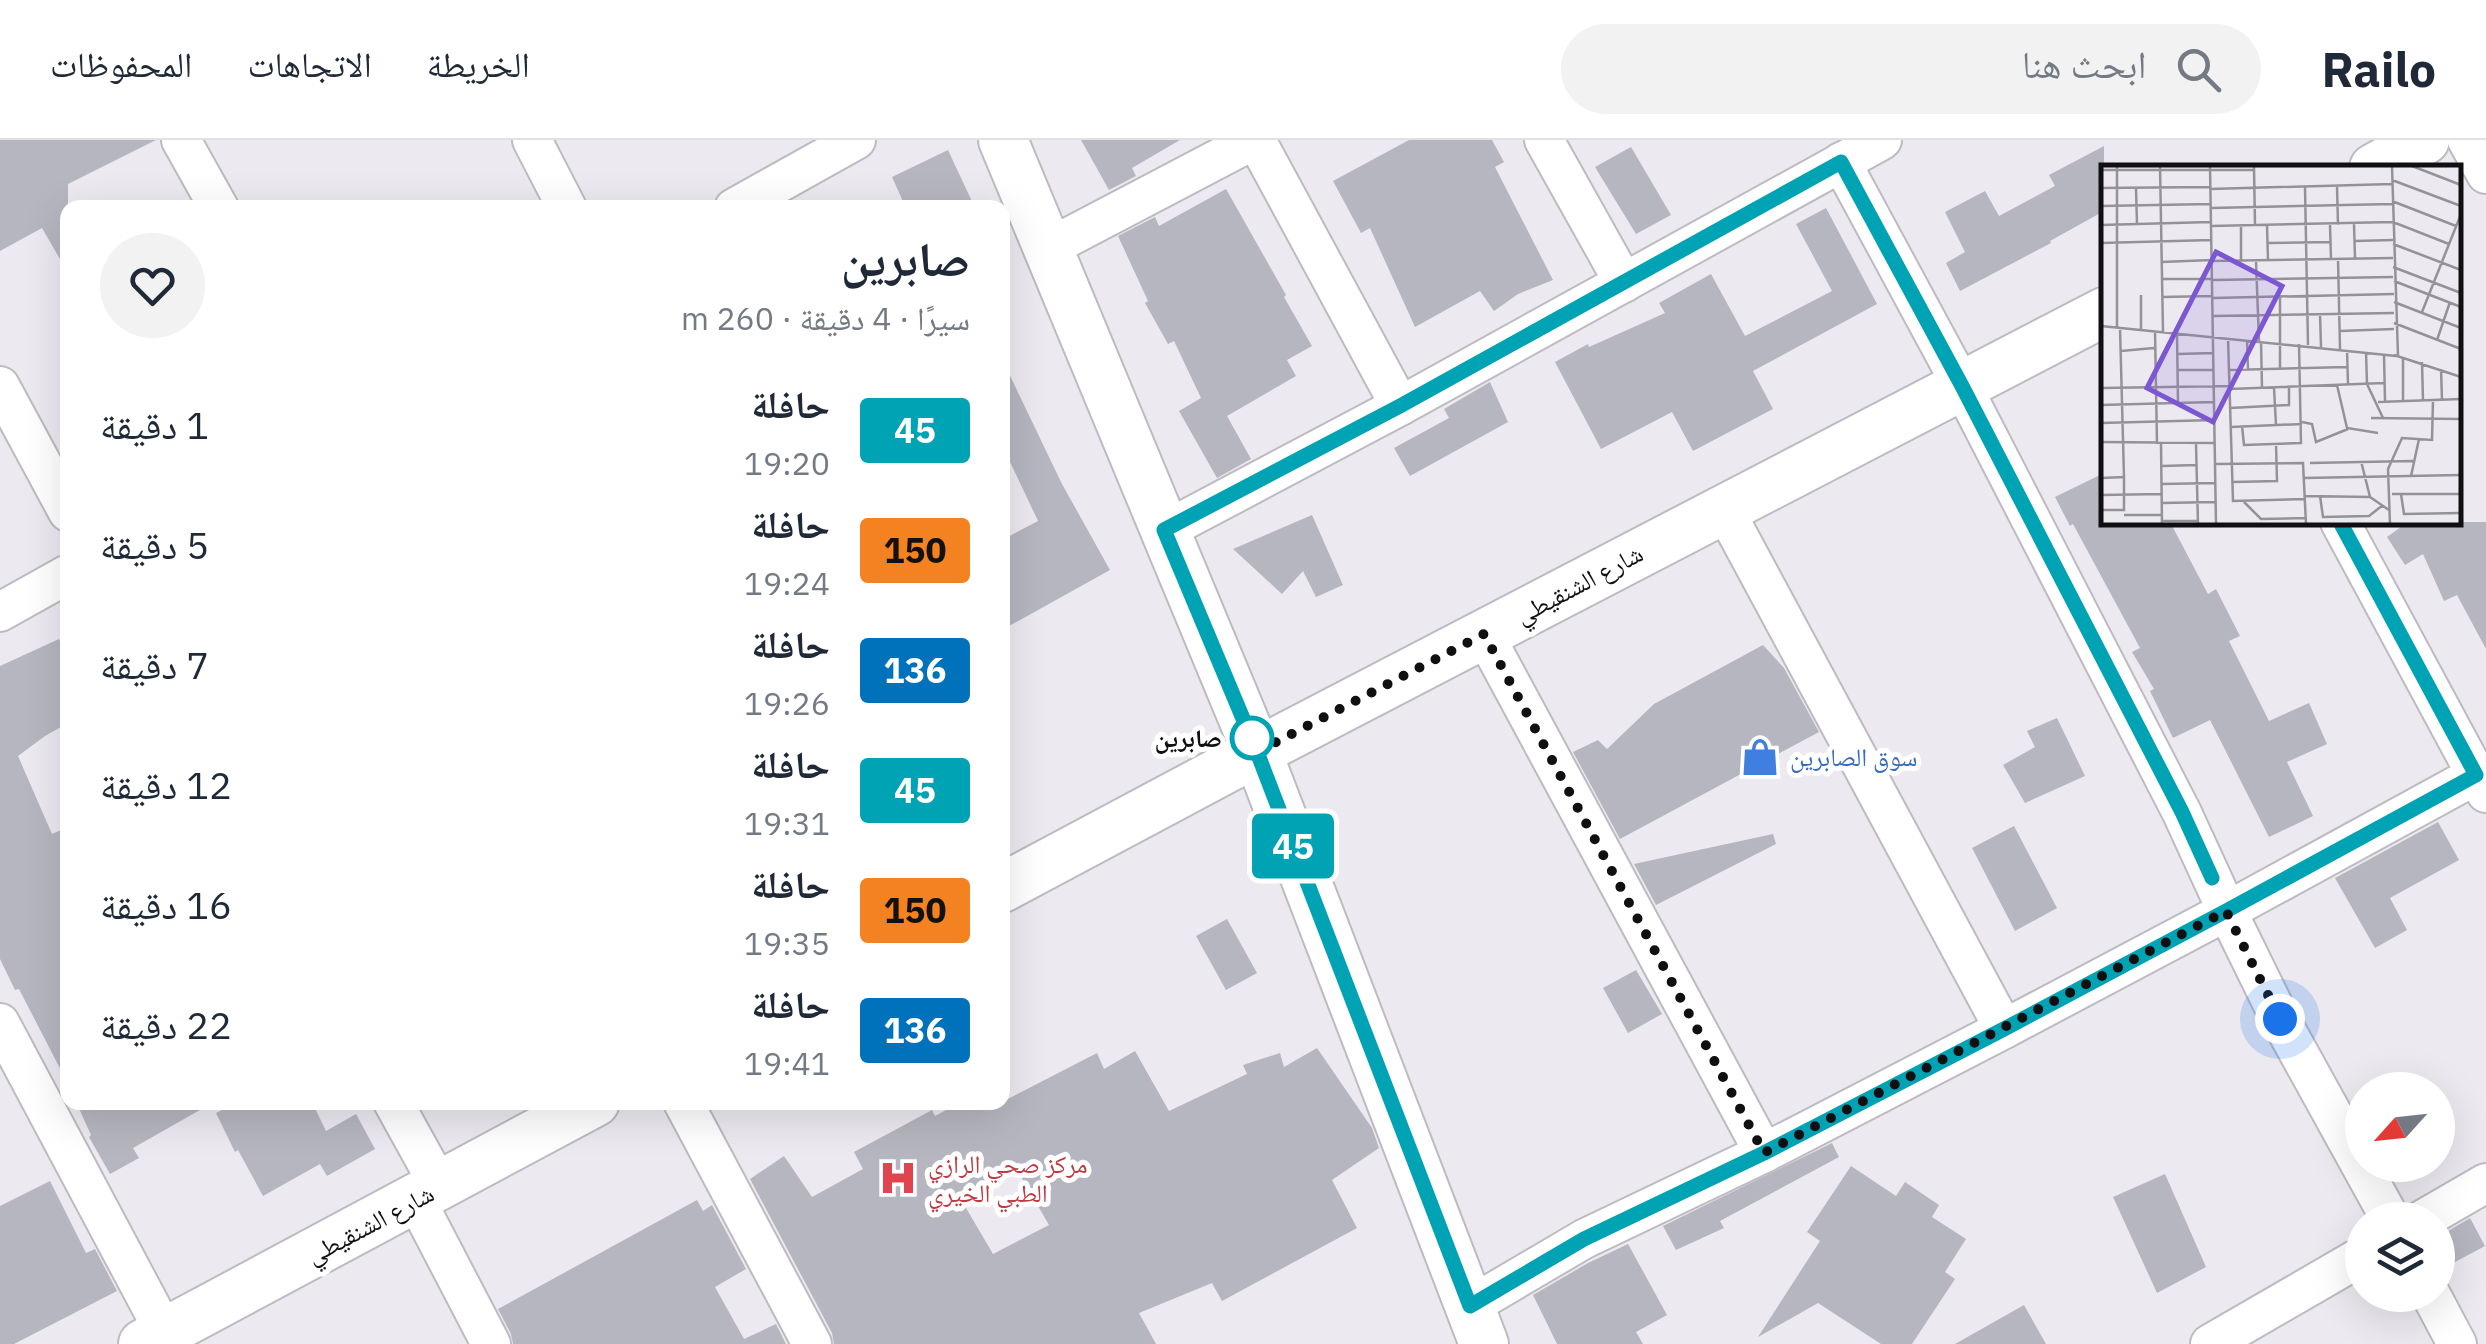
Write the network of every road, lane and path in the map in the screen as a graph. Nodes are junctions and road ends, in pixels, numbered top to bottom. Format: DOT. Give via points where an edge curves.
graph roads {
  1 [pos="181,140"];
  2 [pos="532,140"];
  3 [pos="856,140"];
  4 [pos="1003,140"];
  5 [pos="1255,140"];
  6 [pos="1544,140"];
  7 [pos="1882,140"];
  8 [pos="2425,140"];
  9 [pos="2466,140"];
  10 [pos="1841,162"];
  11 [pos="2379,165"];
  12 [pos="2486,174"];
  13 [pos="215,200"];
  14 [pos="563,200"];
  15 [pos="748,200"];
  16 [pos="1048,248"];
  17 [pos="1624,283"];
  18 [pos="2101,314"];
  19 [pos="0,386"];
  20 [pos="1962,386"];
  21 [pos="1400,406"];
  22 [pos="60,497"];
  23 [pos="1724,509"];
  24 [pos="2342,525"];
  25 [pos="1164,530"];
  26 [pos="60,578"];
  27 [pos="0,612"];
  28 [pos="1484,634"];
  29 [pos="1257,752"];
  30 [pos="2481,784"];
  31 [pos="1010,884"];
  32 [pos="2226,911"];
  33 [pos="0,1022"];
  34 [pos="2004,1029"];
  35 [pos="397,1110"];
  36 [pos="580,1110"];
  37 [pos="688,1110"];
  38 [pos="1764,1153"];
  39 [pos="2486,1183"];
  40 [pos="428,1193"];
  41 [pos="2381,1202"];
  42 [pos="2453,1202"];
  43 [pos="2345,1267"];
  44 [pos="2440,1312"];
  45 [pos="1477,1325"];
  46 [pos="2231,1339"];
  47 [pos="152,1340"];
  48 [pos="491,1344"];
  49 [pos="812,1344"];
  50 [pos="2458,1344"];
  1 -- 13 [label="street"];
  2 -- 14 [label="street"];
  3 -- 15 [label="street"];
  4 -- 16 [label="street"];
  5 -- 16 [label="street"];
  5 -- 21 [label="street"];
  6 -- 17 [label="street"];
  7 -- 10 [label="street"];
  8 -- 11 [label="street"];
  9 -- 12 [label="street"];
  10 -- 17 [label="street"];
  10 -- 20 [label="street"];
  16 -- 25 [label="street"];
  17 -- 21 [label="street"];
  18 -- 20 [label="street, شارع الشنقيطي"];
  19 -- 22 [label="street"];
  20 -- 23 [label="street, شارع الشنقيطي"];
  20 -- 32 [label="street" via="2182,812"];
  21 -- 25 [label="street"];
  23 -- 28 [label="street, شارع الشنقيطي"];
  23 -- 34 [label="street"];
  24 -- 30 [label="street"];
  25 -- 29 [label="street"];
  26 -- 27 [label="street"];
  28 -- 29 [label="street, شارع الشنقيطي"];
  28 -- 38 [label="street"];
  29 -- 31 [label="street, شارع الشنقيطي"];
  29 -- 45 [label="street"];
  30 -- 32 [label="street"];
  32 -- 34 [label="street"];
  32 -- 41 [label="street"];
  33 -- 47 [label="street"];
  34 -- 38 [label="street"];
  35 -- 40 [label="street"];
  36 -- 40 [label="street, شارع الشنقيطي"];
  37 -- 49 [label="street"];
  38 -- 45 [label="street" via="1542,1263"];
  39 -- 42 [label="street"];
  40 -- 47 [label="street, شارع الشنقيطي"];
  40 -- 48 [label="street"];
  43 -- 46 [label="street"];
  44 -- 50 [label="street"];
}
